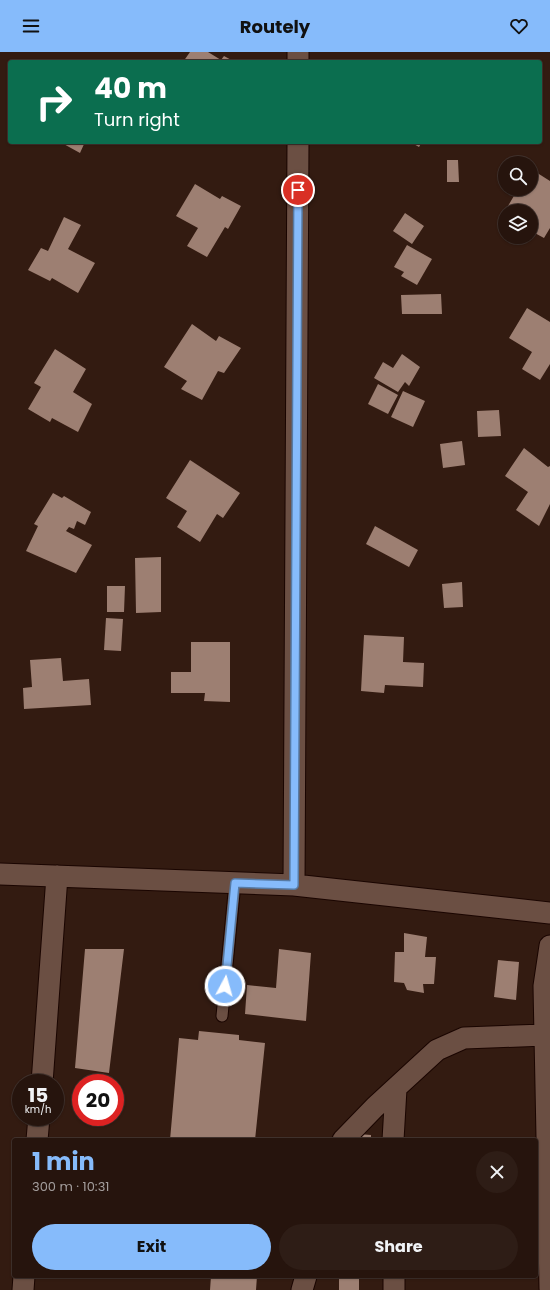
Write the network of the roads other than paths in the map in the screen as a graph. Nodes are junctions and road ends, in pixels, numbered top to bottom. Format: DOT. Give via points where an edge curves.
graph roads {
  1 [pos="298,144"];
  2 [pos="0,874"];
  3 [pos="57,876"];
  4 [pos="235,883"];
  5 [pos="294,885"];
  6 [pos="550,913"];
  7 [pos="550,946"];
  8 [pos="222,1016"];
  9 [pos="546,1024"];
  10 [pos="43,1074"];
  11 [pos="396,1089"];
  12 [pos="38,1126"];
  13 [pos="37,1138"];
  14 [pos="344,1138"];
  15 [pos="393,1138"];
  16 [pos="542,1163"];
  17 [pos="549,1185"];
  18 [pos="24,1278"];
  19 [pos="305,1278"];
  20 [pos="394,1278"];
  21 [pos="550,1288"];
  22 [pos="23,1290"];
  23 [pos="302,1290"];
  24 [pos="394,1290"];
  1 -- 5 [label="street"];
  2 -- 3 [label="street"];
  3 -- 4 [label="street"];
  3 -- 10 [label="street"];
  4 -- 5 [label="street"];
  4 -- 8 [label="lane"];
  5 -- 6 [label="street"];
  7 -- 9 [label="street" via="544,986"];
  9 -- 11 [label="street" via="464,1038 437,1050"];
  9 -- 16 [label="street"];
  11 -- 14 [label="street"];
  11 -- 15 [label="street"];
  12 -- 13 [label="street"];
  16 -- 17 [label="street"];
  17 -- 21 [label="street"];
  18 -- 22 [label="street"];
  19 -- 23 [label="street"];
  20 -- 24 [label="street"];
}
